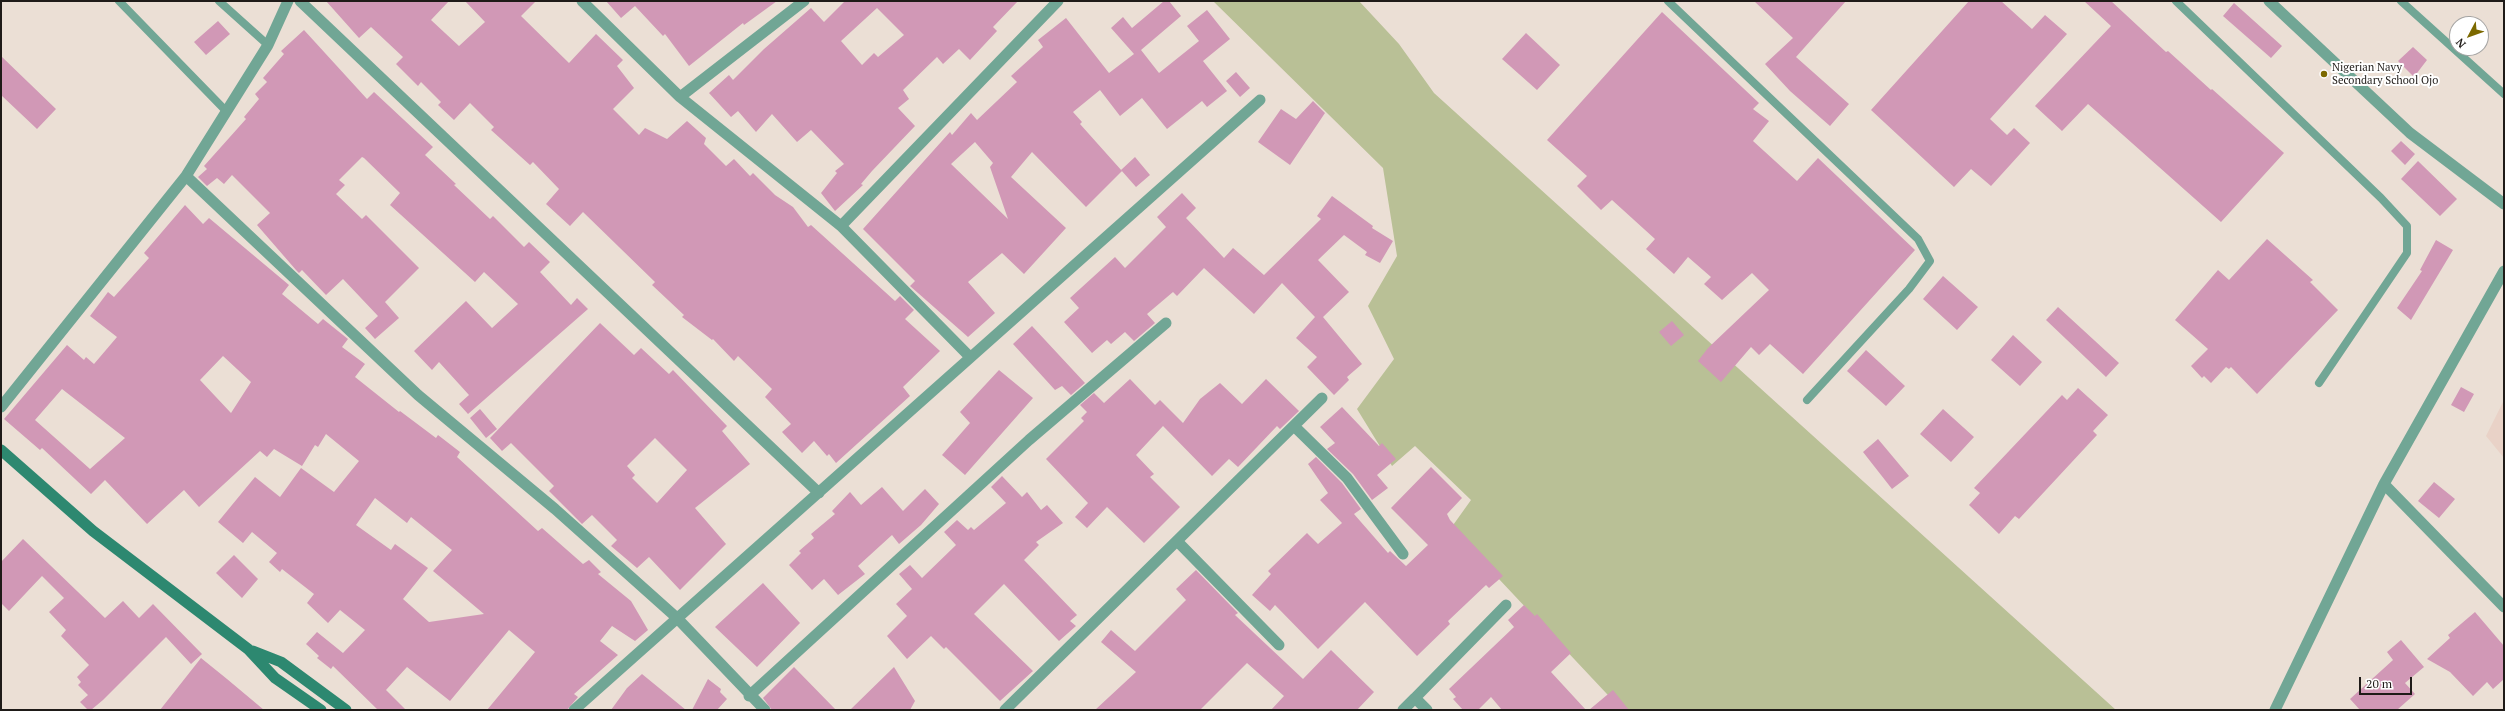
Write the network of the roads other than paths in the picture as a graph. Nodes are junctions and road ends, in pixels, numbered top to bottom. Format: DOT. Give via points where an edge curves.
graph roads {
  1 [pos="119,1"];
  2 [pos="219,1"];
  3 [pos="288,1"];
  4 [pos="300,1"];
  5 [pos="582,1"];
  6 [pos="804,1"];
  7 [pos="1058,1"];
  8 [pos="1668,1"];
  9 [pos="2176,1"];
  10 [pos="2269,1"];
  11 [pos="2401,1"];
  12 [pos="268,46"];
  13 [pos="2504,94"];
  14 [pos="680,97"];
  15 [pos="1260,100"];
  16 [pos="227,112"];
  17 [pos="186,176"];
  18 [pos="2504,204"];
  19 [pos="841,226"];
  20 [pos="2504,271"];
  21 [pos="1166,323"];
  22 [pos="970,357"];
  23 [pos="2319,383"];
  24 [pos="1322,398"];
  25 [pos="1807,400"];
  26 [pos="1,407"];
  27 [pos="1294,426"];
  28 [pos="1,450"];
  29 [pos="2384,484"];
  30 [pos="819,493"];
  31 [pos="1177,541"];
  32 [pos="1403,554"];
  33 [pos="1506,605"];
  34 [pos="2504,608"];
  35 [pos="677,618"];
  36 [pos="1279,645"];
  37 [pos="248,649"];
  38 [pos="750,696"];
  39 [pos="1415,698"];
  40 [pos="321,710"];
  41 [pos="346,710"];
  42 [pos="574,710"];
  43 [pos="765,710"];
  44 [pos="1005,710"];
  45 [pos="1403,710"];
  46 [pos="1427,710"];
  47 [pos="2275,710"];
  1 -- 16 [label="lane"];
  2 -- 12 [label="lane"];
  3 -- 12 [label="street"];
  4 -- 30 [label="street"];
  5 -- 14 [label="street"];
  6 -- 14 [label="street"];
  7 -- 19 [label="street"];
  8 -- 25 [label="lane" via="1918,239 1930,262 1909,289"];
  9 -- 23 [label="lane" via="2407,226 2407,253"];
  10 -- 18 [label="street" via="2410,133"];
  11 -- 13 [label="lane"];
  12 -- 16 [label="street"];
  14 -- 19 [label="street"];
  15 -- 22 [label="street"];
  16 -- 17 [label="street"];
  17 -- 26 [label="street"];
  17 -- 35 [label="street" via="418,395 556,509"];
  19 -- 22 [label="street"];
  20 -- 29 [label="street"];
  21 -- 38 [label="street" via="1029,440"];
  22 -- 30 [label="street"];
  24 -- 27 [label="street"];
  27 -- 31 [label="street"];
  27 -- 32 [label="street" via="1347,478"];
  28 -- 37 [label="main road" via="93,531"];
  29 -- 34 [label="street"];
  29 -- 47 [label="street"];
  30 -- 35 [label="street"];
  31 -- 36 [label="street"];
  31 -- 44 [label="street"];
  33 -- 39 [label="street"];
  35 -- 38 [label="street"];
  35 -- 42 [label="street"];
  37 -- 40 [label="main road" via="275,678"];
  37 -- 41 [label="main road" via="281,662"];
  38 -- 43 [label="street"];
  39 -- 45 [label="street"];
  39 -- 46 [label="street"];
}
